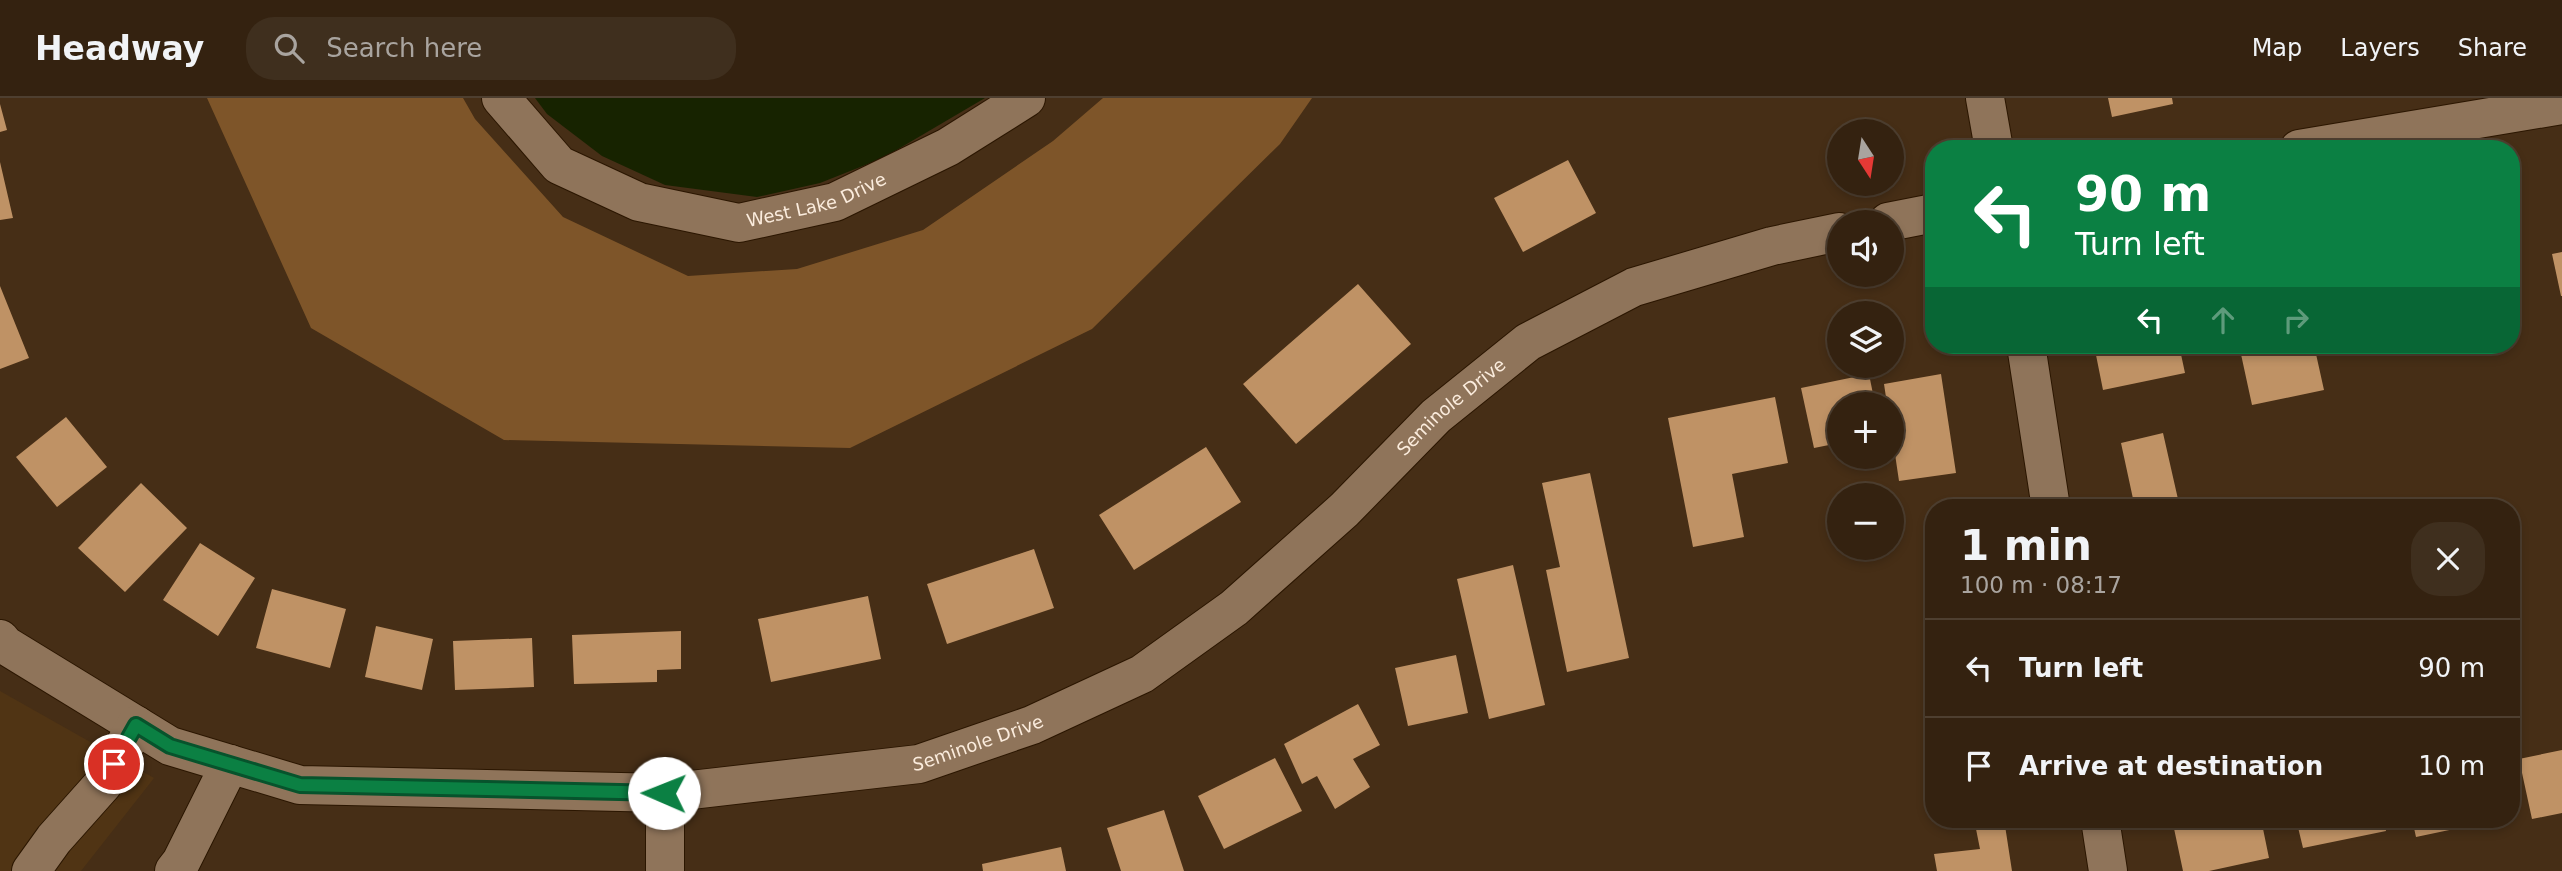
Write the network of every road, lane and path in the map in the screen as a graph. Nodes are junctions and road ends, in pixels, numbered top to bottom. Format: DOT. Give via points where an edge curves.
graph roads {
  1 [pos="501,98"];
  2 [pos="1026,98"];
  3 [pos="1985,98"];
  4 [pos="2562,105"];
  5 [pos="1992,140"];
  6 [pos="2354,140"];
  7 [pos="1925,215"];
  8 [pos="1904,219"];
  9 [pos="1827,235"];
  10 [pos="2027,354"];
  11 [pos="2050,499"];
  12 [pos="0,639"];
  13 [pos="136,725"];
  14 [pos="230,764"];
  15 [pos="664,793"];
  16 [pos="2101,828"];
  17 [pos="31,871"];
  18 [pos="174,871"];
  19 [pos="665,871"];
  20 [pos="2108,871"];
  1 -- 2 [label="street, West Lake Drive" via="559,165 639,202 739,223 835,202 948,147"];
  3 -- 5 [label="street"];
  4 -- 6 [label="street"];
  7 -- 8 [label="street"];
  9 -- 15 [label="street, Seminole Drive" via="1634,287 1528,342 1436,415 1344,510 1234,608 1143,674 1032,725 919,764"];
  10 -- 11 [label="street"];
  12 -- 13 [label="street, Seminole Drive"];
  13 -- 14 [label="street, Seminole Drive" via="170,746"];
  13 -- 17 [label="street" via="103,784"];
  14 -- 15 [label="street, Seminole Drive" via="300,785"];
  14 -- 18 [label="street"];
  15 -- 19 [label="street"];
  16 -- 20 [label="street"];
}
